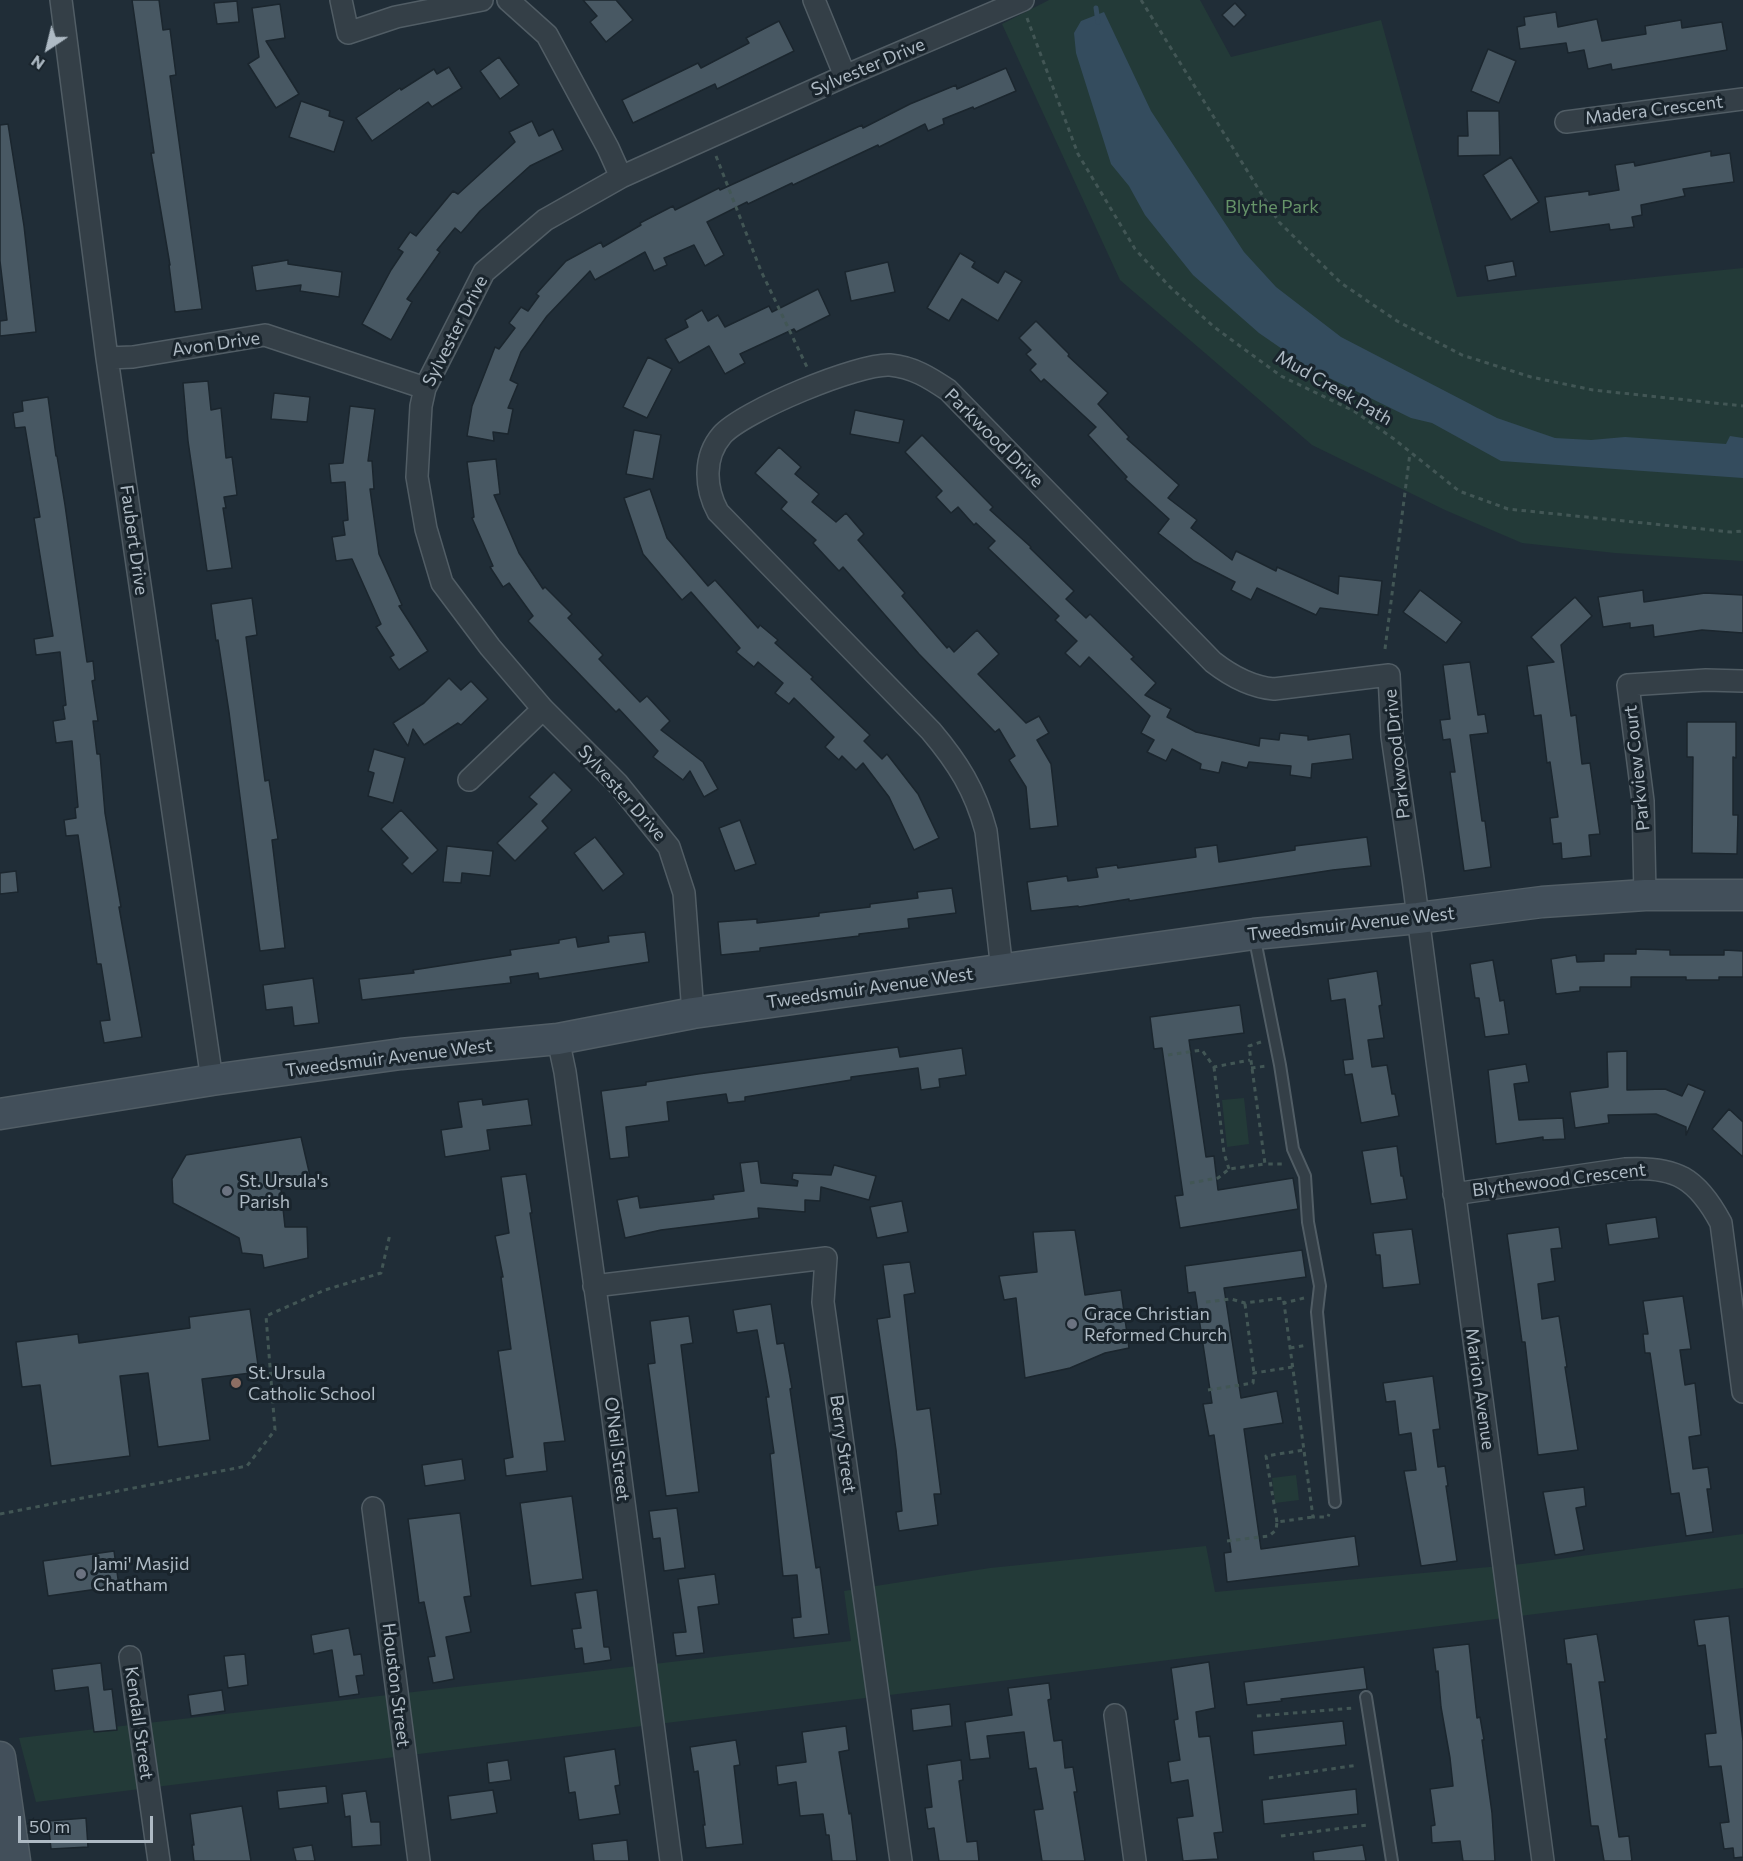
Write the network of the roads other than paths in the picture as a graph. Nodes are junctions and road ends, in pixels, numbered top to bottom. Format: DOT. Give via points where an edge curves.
graph roads {
  1 [pos="61,0"];
  2 [pos="341,0"];
  3 [pos="482,0"];
  4 [pos="508,0"];
  5 [pos="814,0"];
  6 [pos="1021,1"];
  7 [pos="845,76"];
  8 [pos="1743,99"];
  9 [pos="1566,122"];
  10 [pos="621,177"];
  11 [pos="107,358"];
  12 [pos="424,388"];
  13 [pos="1743,681"];
  14 [pos="543,709"];
  15 [pos="469,780"];
  16 [pos="1646,895"];
  17 [pos="1743,895"];
  18 [pos="1418,918"];
  19 [pos="1254,934"];
  20 [pos="1002,970"];
  21 [pos="693,1013"];
  22 [pos="558,1039"];
  23 [pos="212,1080"];
  24 [pos="0,1114"];
  25 [pos="1454,1194"];
  26 [pos="594,1286"];
  27 [pos="1743,1392"];
  28 [pos="1335,1502"];
  29 [pos="373,1508"];
  30 [pos="130,1657"];
  31 [pos="1367,1702"];
  32 [pos="1115,1715"];
  33 [pos="0,1757"];
  34 [pos="15,1861"];
  35 [pos="159,1861"];
  36 [pos="419,1861"];
  37 [pos="671,1861"];
  38 [pos="900,1861"];
  39 [pos="1135,1861"];
  40 [pos="1392,1861"];
  41 [pos="1543,1861"];
  1 -- 11 [label="street, Faubert Drive"];
  2 -- 3 [label="street" via="348,33 396,17"];
  4 -- 10 [label="street" via="547,35"];
  5 -- 7 [label="street"];
  6 -- 7 [label="street, Sylvester Drive"];
  7 -- 10 [label="street, Sylvester Drive"];
  8 -- 9 [label="street, Madera Crescent"];
  10 -- 12 [label="street, Sylvester Drive" via="545,220 484,272"];
  11 -- 12 [label="street, Avon Drive" via="265,335"];
  11 -- 23 [label="street, Faubert Drive"];
  12 -- 14 [label="street, Sylvester Drive" via="417,477 426,529 442,582"];
  13 -- 16 [label="street, Parkview Court" via="1628,685 1644,801"];
  14 -- 15 [label="street"];
  14 -- 21 [label="street, Sylvester Drive" via="618,784 669,847 684,893"];
  16 -- 17 [label="street, Tweedsmuir Avenue West"];
  16 -- 18 [label="street, Tweedsmuir Avenue West" via="1542,902"];
  18 -- 19 [label="street, Tweedsmuir Avenue West"];
  18 -- 20 [label="street, Parkwood Drive" via="1392,736 1389,675 1274,689 1234,676 1213,662 948,390 919,372 891,365 862,368 815,385 737,422 715,446 707,474 708,489 718,512 955,759 971,787 986,831"];
  18 -- 25 [label="street, Marion Avenue"];
  19 -- 20 [label="street, Tweedsmuir Avenue West"];
  19 -- 28 [label="lane" via="1293,1149 1305,1176 1308,1222 1320,1286 1317,1312"];
  20 -- 21 [label="street, Tweedsmuir Avenue West"];
  21 -- 22 [label="street, Tweedsmuir Avenue West"];
  22 -- 23 [label="street, Tweedsmuir Avenue West" via="400,1054"];
  22 -- 26 [label="street, O'Neil Street"];
  23 -- 24 [label="street, Tweedsmuir Avenue West"];
  25 -- 27 [label="street, Blythewood Crescent" via="1625,1168 1650,1167 1692,1183 1711,1203 1722,1223"];
  25 -- 41 [label="street, Marion Avenue"];
  26 -- 37 [label="street, O'Neil Street"];
  26 -- 38 [label="street, Berry Street" via="826,1258 823,1302"];
  29 -- 36 [label="street, Houston Street"];
  30 -- 35 [label="street, Kendall Street"];
  31 -- 40 [label="lane"];
  32 -- 39 [label="street"];
  33 -- 34 [label="street"];
}
